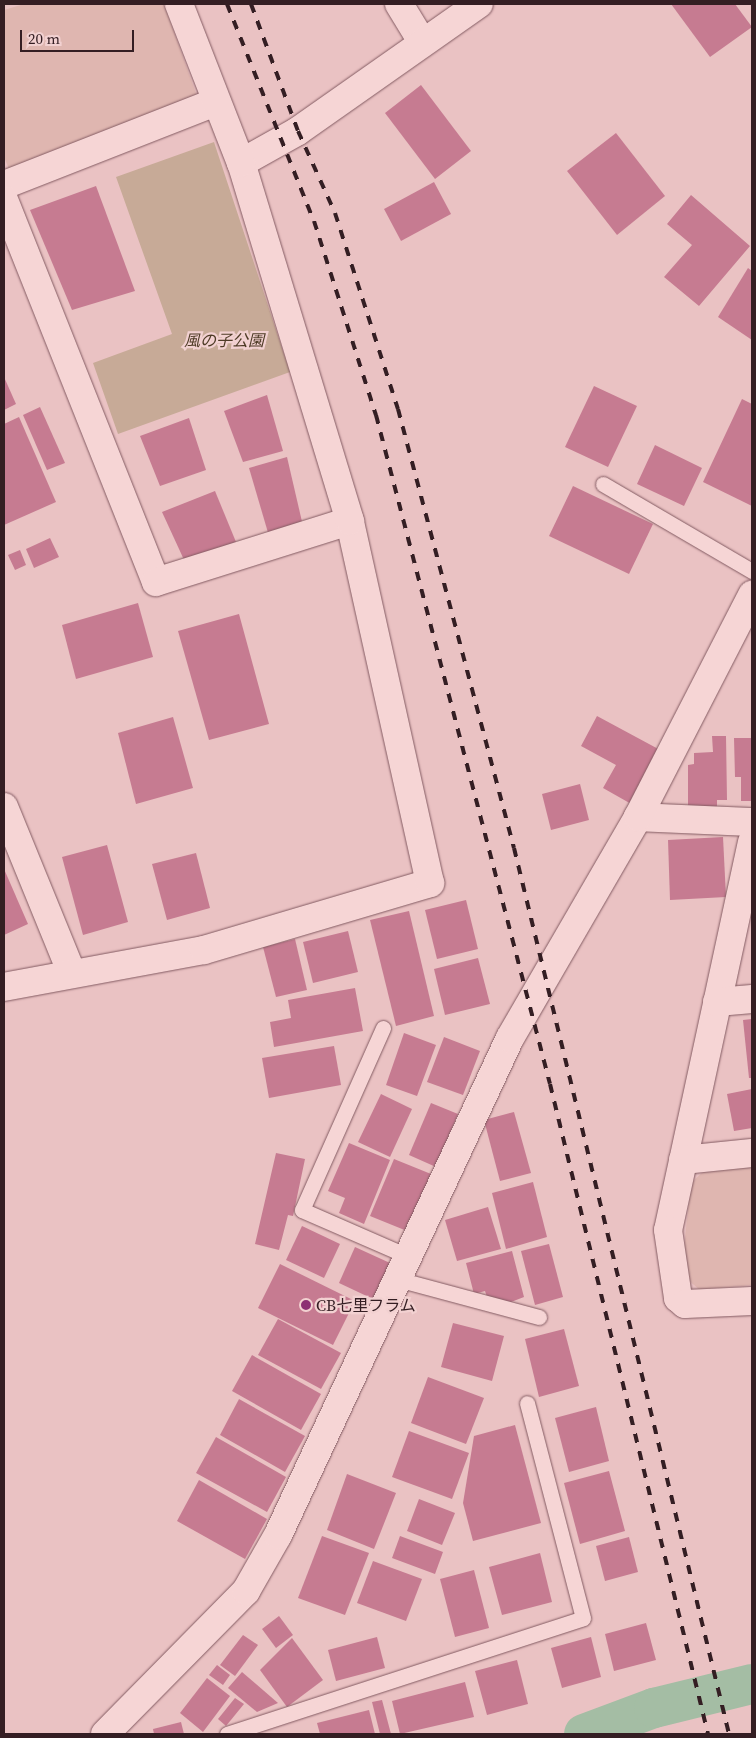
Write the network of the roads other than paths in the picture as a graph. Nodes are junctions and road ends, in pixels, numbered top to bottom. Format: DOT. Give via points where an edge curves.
graph roads {
  1 [pos="179,4"];
  2 [pos="399,4"];
  3 [pos="479,4"];
  4 [pos="421,40"];
  5 [pos="216,102"];
  6 [pos="241,163"];
  7 [pos="4,185"];
  8 [pos="4,200"];
  9 [pos="603,484"];
  10 [pos="350,521"];
  11 [pos="752,571"];
  12 [pos="752,595"];
  13 [pos="4,807"];
  14 [pos="638,817"];
  15 [pos="752,822"];
  16 [pos="752,842"];
  17 [pos="71,971"];
  18 [pos="4,987"];
  19 [pos="752,999"];
  20 [pos="717,1002"];
  21 [pos="383,1028"];
  22 [pos="752,1153"];
  23 [pos="683,1160"];
  24 [pos="403,1268"];
  25 [pos="752,1301"];
  26 [pos="539,1317"];
  27 [pos="527,1403"];
  28 [pos="105,1734"];
  29 [pos="227,1734"];
  1 -- 5 [label="street"];
  2 -- 4 [label="street"];
  3 -- 4 [label="street"];
  4 -- 6 [label="street" via="298,130"];
  5 -- 6 [label="street"];
  5 -- 7 [label="street"];
  6 -- 10 [label="street"];
  8 -- 10 [label="street" via="156,582"];
  9 -- 11 [label="lane"];
  10 -- 17 [label="street" via="430,882 204,950"];
  12 -- 14 [label="street"];
  13 -- 17 [label="street"];
  14 -- 15 [label="street"];
  14 -- 24 [label="street" via="510,1038"];
  16 -- 20 [label="street"];
  17 -- 18 [label="street"];
  19 -- 20 [label="street"];
  20 -- 23 [label="street"];
  21 -- 24 [label="lane" via="302,1210"];
  22 -- 23 [label="street"];
  23 -- 25 [label="street" via="668,1230 678,1298 685,1304"];
  24 -- 26 [label="lane"];
  24 -- 28 [label="street" via="278,1535 246,1591"];
  27 -- 29 [label="lane" via="583,1618"];
}
